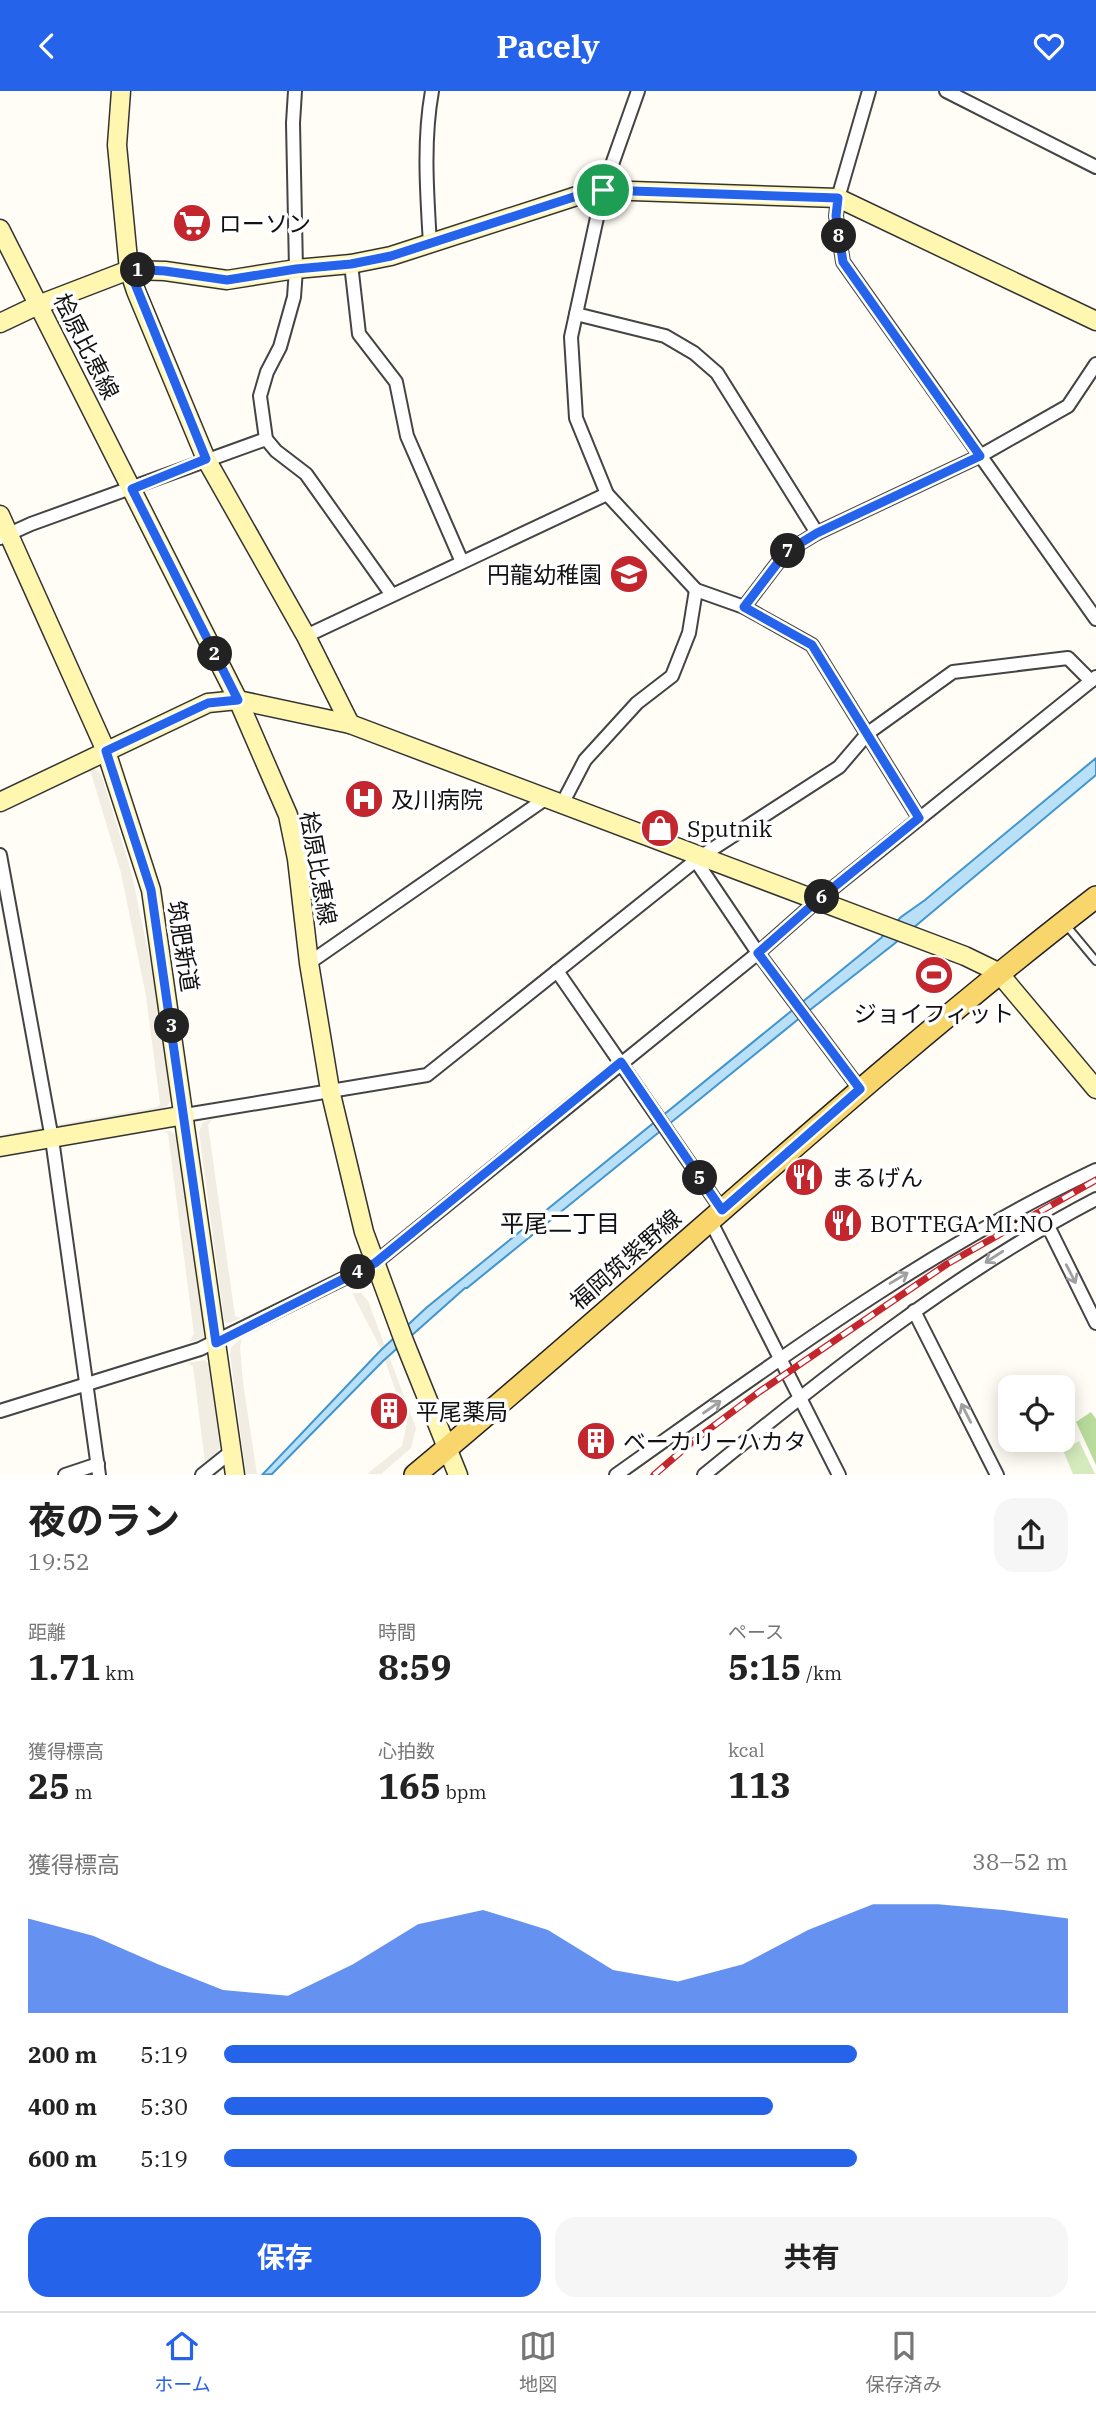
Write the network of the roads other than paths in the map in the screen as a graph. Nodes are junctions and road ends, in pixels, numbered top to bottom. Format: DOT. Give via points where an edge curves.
graph roads {
  1 [pos="121,91"];
  2 [pos="295,91"];
  3 [pos="432,91"];
  4 [pos="638,91"];
  5 [pos="869,91"];
  6 [pos="946,91"];
  7 [pos="1096,167"];
  8 [pos="603,190"];
  9 [pos="838,198"];
  10 [pos="0,229"];
  11 [pos="430,244"];
  12 [pos="351,264"];
  13 [pos="129,269"];
  14 [pos="296,269"];
  15 [pos="38,305"];
  16 [pos="576,314"];
  17 [pos="1096,321"];
  18 [pos="0,323"];
  19 [pos="1096,364"];
  20 [pos="266,439"];
  21 [pos="980,456"];
  22 [pos="206,459"];
  23 [pos="132,489"];
  24 [pos="607,494"];
  25 [pos="0,515"];
  26 [pos="817,533"];
  27 [pos="4,535"];
  28 [pos="462,562"];
  29 [pos="696,590"];
  30 [pos="392,595"];
  31 [pos="744,607"];
  32 [pos="1096,619"];
  33 [pos="306,636"];
  34 [pos="1093,679"];
  35 [pos="238,700"];
  36 [pos="350,725"];
  37 [pos="868,733"];
  38 [pos="106,751"];
  39 [pos="0,802"];
  40 [pos="553,802"];
  41 [pos="919,818"];
  42 [pos="0,855"];
  43 [pos="698,859"];
  44 [pos="1096,897"];
  45 [pos="818,900"];
  46 [pos="1063,922"];
  47 [pos="758,953"];
  48 [pos="1096,961"];
  49 [pos="309,963"];
  50 [pos="557,971"];
  51 [pos="998,972"];
  52 [pos="621,1062"];
  53 [pos="1092,1079"];
  54 [pos="860,1089"];
  55 [pos="330,1090"];
  56 [pos="185,1115"];
  57 [pos="52,1139"];
  58 [pos="0,1147"];
  59 [pos="1096,1170"];
  60 [pos="1096,1199"];
  61 [pos="716,1215"];
  62 [pos="1047,1224"];
  63 [pos="375,1263"];
  64 [pos="915,1311"];
  65 [pos="1096,1323"];
  66 [pos="216,1343"];
  67 [pos="779,1359"];
  68 [pos="88,1384"];
  69 [pos="799,1397"];
  70 [pos="0,1411"];
  71 [pos="447,1448"];
  72 [pos="232,1451"];
  73 [pos="99,1469"];
  74 [pos="710,1473"];
  75 [pos="65,1475"];
  76 [pos="202,1475"];
  77 [pos="235,1475"];
  78 [pos="415,1475"];
  79 [pos="458,1475"];
  80 [pos="616,1475"];
  81 [pos="839,1475"];
  82 [pos="997,1475"];
  1 -- 13 [label="street" via="117,145"];
  2 -- 14 [label="street"];
  3 -- 11 [label="street" via="426,180"];
  4 -- 8 [label="street"];
  5 -- 9 [label="street"];
  6 -- 7 [label="street"];
  8 -- 9 [label="street"];
  8 -- 11 [label="street"];
  8 -- 16 [label="street"];
  9 -- 17 [label="street"];
  9 -- 21 [label="street" via="843,262"];
  10 -- 15 [label="street, 桧原比恵線"];
  11 -- 12 [label="street"];
  12 -- 14 [label="street"];
  12 -- 28 [label="street" via="359,334 396,382 407,436"];
  13 -- 14 [label="street" via="227,280"];
  13 -- 15 [label="street"];
  13 -- 22 [label="street"];
  14 -- 20 [label="street" via="294,297 280,347 260,395"];
  15 -- 18 [label="street"];
  15 -- 23 [label="street, 桧原比恵線"];
  16 -- 24 [label="street" via="571,337 576,418"];
  16 -- 26 [label="street" via="665,336 717,373"];
  19 -- 21 [label="street" via="1068,406"];
  20 -- 22 [label="street"];
  20 -- 30 [label="street" via="306,474"];
  21 -- 26 [label="street"];
  21 -- 32 [label="street"];
  22 -- 23 [label="street"];
  22 -- 33 [label="street"];
  23 -- 27 [label="street"];
  23 -- 35 [label="street, 桧原比恵線"];
  24 -- 28 [label="street"];
  24 -- 29 [label="street"];
  25 -- 27 [label="street, 筑肥新道"];
  26 -- 31 [label="street" via="786,552"];
  27 -- 38 [label="street, 筑肥新道"];
  28 -- 30 [label="street"];
  29 -- 31 [label="street"];
  29 -- 40 [label="street" via="689,633 671,676 637,703"];
  30 -- 33 [label="street"];
  31 -- 37 [label="street" via="812,645"];
  33 -- 36 [label="street"];
  34 -- 37 [label="street" via="1068,658 953,672"];
  34 -- 41 [label="street"];
  35 -- 36 [label="street"];
  35 -- 38 [label="street" via="208,703"];
  35 -- 49 [label="street, 桧原比恵線" via="288,815"];
  36 -- 40 [label="street"];
  37 -- 41 [label="street"];
  37 -- 43 [label="street" via="839,767"];
  38 -- 39 [label="street"];
  38 -- 56 [label="street, 筑肥新道" via="151,890"];
  40 -- 43 [label="street"];
  40 -- 49 [label="street"];
  41 -- 45 [label="street"];
  42 -- 57 [label="street"];
  43 -- 45 [label="street"];
  43 -- 47 [label="street"];
  43 -- 50 [label="street"];
  44 -- 46 [label="main road, 福岡筑紫野線"];
  45 -- 47 [label="street"];
  45 -- 51 [label="street"];
  46 -- 48 [label="lane"];
  46 -- 51 [label="main road, 福岡筑紫野線"];
  47 -- 52 [label="street"];
  47 -- 54 [label="street"];
  49 -- 55 [label="street, 桧原比恵線"];
  50 -- 52 [label="street"];
  50 -- 55 [label="street" via="427,1075"];
  51 -- 53 [label="street"];
  51 -- 54 [label="main road, 福岡筑紫野線"];
  52 -- 61 [label="street"];
  52 -- 63 [label="street"];
  54 -- 61 [label="main road, 福岡筑紫野線"];
  55 -- 56 [label="street"];
  55 -- 63 [label="street, 桧原比恵線"];
  56 -- 57 [label="street"];
  56 -- 66 [label="street, 筑肥新道"];
  57 -- 58 [label="street"];
  57 -- 68 [label="street"];
  67 -- 59 [label="street, one-way" via="974,1233"];
  60 -- 62 [label="street"];
  61 -- 67 [label="street"];
  61 -- 71 [label="main road, 福岡筑紫野線"];
  62 -- 64 [label="street, one-way"];
  62 -- 65 [label="street, one-way"];
  63 -- 66 [label="street"];
  63 -- 71 [label="street, 桧原比恵線"];
  64 -- 69 [label="street"];
  82 -- 64 [label="street, one-way"];
  66 -- 68 [label="street"];
  66 -- 72 [label="street, 筑肥新道"];
  67 -- 69 [label="street"];
  80 -- 67 [label="street, one-way"];
  68 -- 70 [label="street"];
  68 -- 73 [label="street"];
  69 -- 74 [label="street"];
  69 -- 81 [label="street"];
  71 -- 78 [label="main road, 福岡筑紫野線"];
  71 -- 79 [label="street, 桧原比恵線"];
  72 -- 76 [label="street"];
  72 -- 77 [label="street, 筑肥新道"];
  73 -- 75 [label="street"];
}
